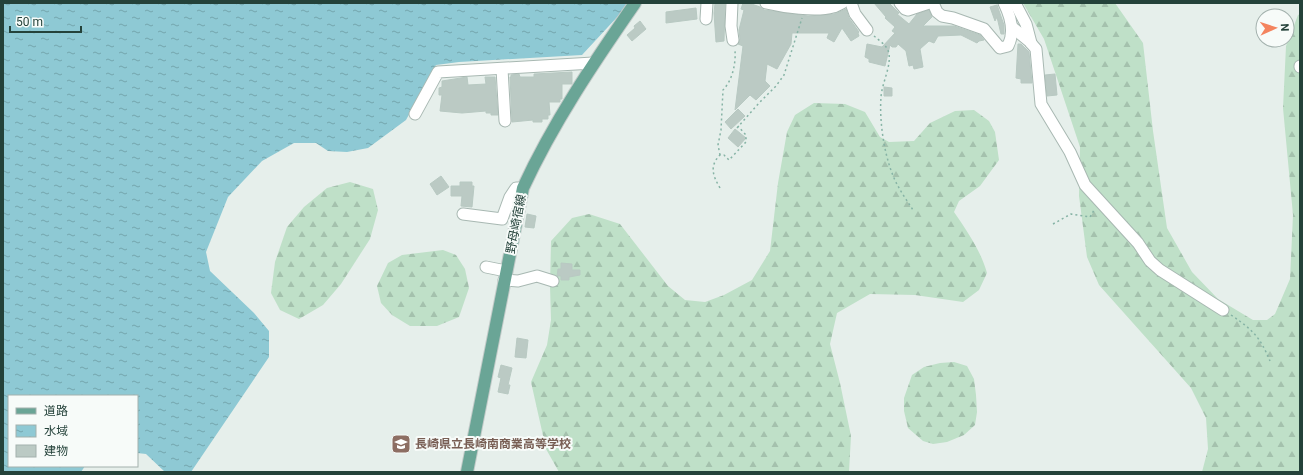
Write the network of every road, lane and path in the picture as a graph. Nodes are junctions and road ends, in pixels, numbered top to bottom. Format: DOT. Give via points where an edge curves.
graph roads {
  1 [pos="635,3"];
  2 [pos="707,3"];
  3 [pos="732,3"];
  4 [pos="766,3"];
  5 [pos="842,3"];
  6 [pos="851,3"];
  7 [pos="900,3"];
  8 [pos="929,3"];
  9 [pos="933,3"];
  10 [pos="1004,3"];
  11 [pos="1015,3"];
  12 [pos="805,8"];
  13 [pos="706,19"];
  14 [pos="1012,27"];
  15 [pos="866,30"];
  16 [pos="733,40"];
  17 [pos="1031,44"];
  18 [pos="593,63"];
  19 [pos="502,68"];
  20 [pos="415,114"];
  21 [pos="505,121"];
  22 [pos="720,155"];
  23 [pos="523,188"];
  24 [pos="720,188"];
  25 [pos="1100,201"];
  26 [pos="913,210"];
  27 [pos="462,214"];
  28 [pos="1053,224"];
  29 [pos="486,267"];
  30 [pos="505,275"];
  31 [pos="552,281"];
  32 [pos="1223,310"];
  33 [pos="1270,361"];
  34 [pos="467,472"];
  1 -- 18 [label="main road, 野母崎宿線"];
  2 -- 13 [label="street"];
  3 -- 16 [label="street"];
  4 -- 12 [label="street"];
  5 -- 12 [label="street" via="834,7"];
  6 -- 15 [label="street"];
  7 -- 8 [label="street" via="908,10"];
  9 -- 14 [label="street" via="942,16 984,29 1000,48 1008,46"];
  10 -- 14 [label="street"];
  11 -- 17 [label="street" via="1026,24"];
  12 -- 22 [label="path" via="784,75 738,127 746,135 746,142 729,160"];
  14 -- 17 [label="street"];
  15 -- 26 [label="path" via="882,42 889,52 889,64 881,96 883,142 897,186"];
  16 -- 22 [label="path" via="736,57 729,84 723,90 718,145"];
  17 -- 25 [label="street" via="1036,49 1041,104 1070,152 1085,184"];
  18 -- 19 [label="street"];
  18 -- 23 [label="main road, 野母崎宿線" via="537,157"];
  19 -- 20 [label="street" via="438,72"];
  19 -- 21 [label="street"];
  22 -- 24 [label="path" via="712,170"];
  23 -- 27 [label="street" via="516,188 502,219"];
  23 -- 30 [label="main road, 野母崎宿線"];
  25 -- 28 [label="path" via="1090,217 1071,214"];
  25 -- 32 [label="street" via="1138,243 1150,261"];
  29 -- 30 [label="street"];
  30 -- 31 [label="street" via="518,281 537,276"];
  30 -- 34 [label="main road, 野母崎宿線"];
  32 -- 33 [label="path" via="1253,332 1263,344"];
}
